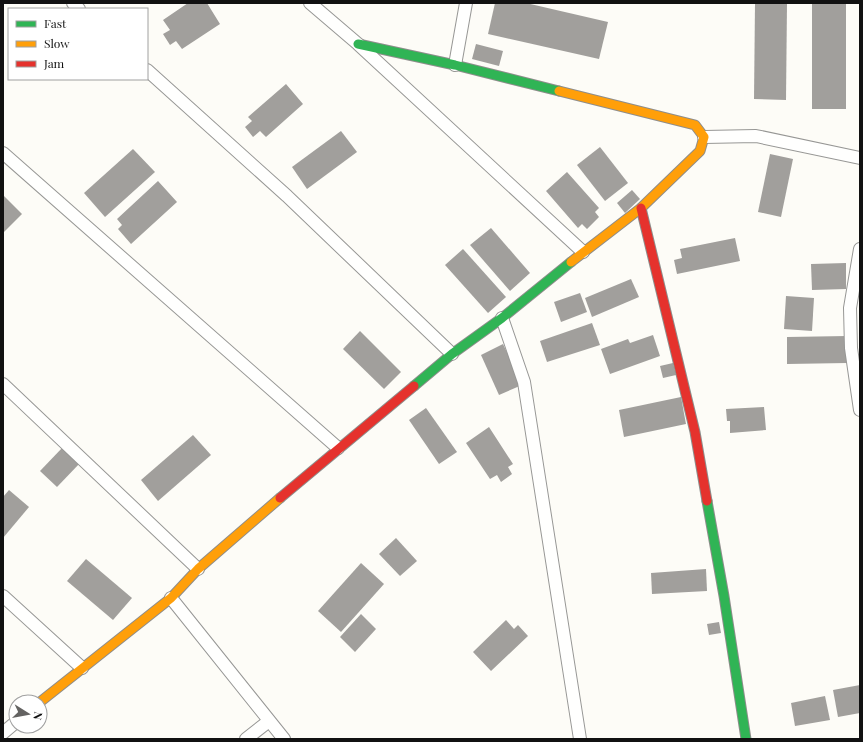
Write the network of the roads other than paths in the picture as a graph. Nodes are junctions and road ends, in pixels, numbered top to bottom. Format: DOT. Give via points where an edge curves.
graph roads {
  1 [pos="310,3"];
  2 [pos="466,3"];
  3 [pos="358,44"];
  4 [pos="455,65"];
  5 [pos="148,71"];
  6 [pos="704,137"];
  7 [pos="3,153"];
  8 [pos="860,158"];
  9 [pos="641,208"];
  10 [pos="860,249"];
  11 [pos="583,252"];
  12 [pos="502,318"];
  13 [pos="452,354"];
  14 [pos="3,384"];
  15 [pos="860,410"];
  16 [pos="338,448"];
  17 [pos="198,569"];
  18 [pos="3,596"];
  19 [pos="171,598"];
  20 [pos="82,668"];
  21 [pos="48,696"];
  22 [pos="269,721"];
  23 [pos="246,739"];
  24 [pos="284,739"];
  25 [pos="580,739"];
  26 [pos="746,739"];
  1 -- 3 [label="street"];
  2 -- 4 [label="street"];
  3 -- 4 [label="street"];
  3 -- 11 [label="street"];
  4 -- 6 [label="street" via="695,125"];
  5 -- 13 [label="street" via="287,196"];
  6 -- 8 [label="street" via="756,136"];
  6 -- 9 [label="street" via="700,151"];
  7 -- 16 [label="street"];
  9 -- 11 [label="street"];
  9 -- 26 [label="street" via="695,432"];
  10 -- 15 [label="street" via="850,308 851,348"];
  11 -- 12 [label="street"];
  12 -- 13 [label="street"];
  12 -- 25 [label="street" via="524,382"];
  13 -- 16 [label="street"];
  14 -- 17 [label="street"];
  16 -- 17 [label="street"];
  17 -- 19 [label="street"];
  18 -- 20 [label="street"];
  19 -- 20 [label="street"];
  19 -- 22 [label="street"];
  20 -- 21 [label="street"];
  22 -- 23 [label="street"];
  22 -- 24 [label="street"];
}
